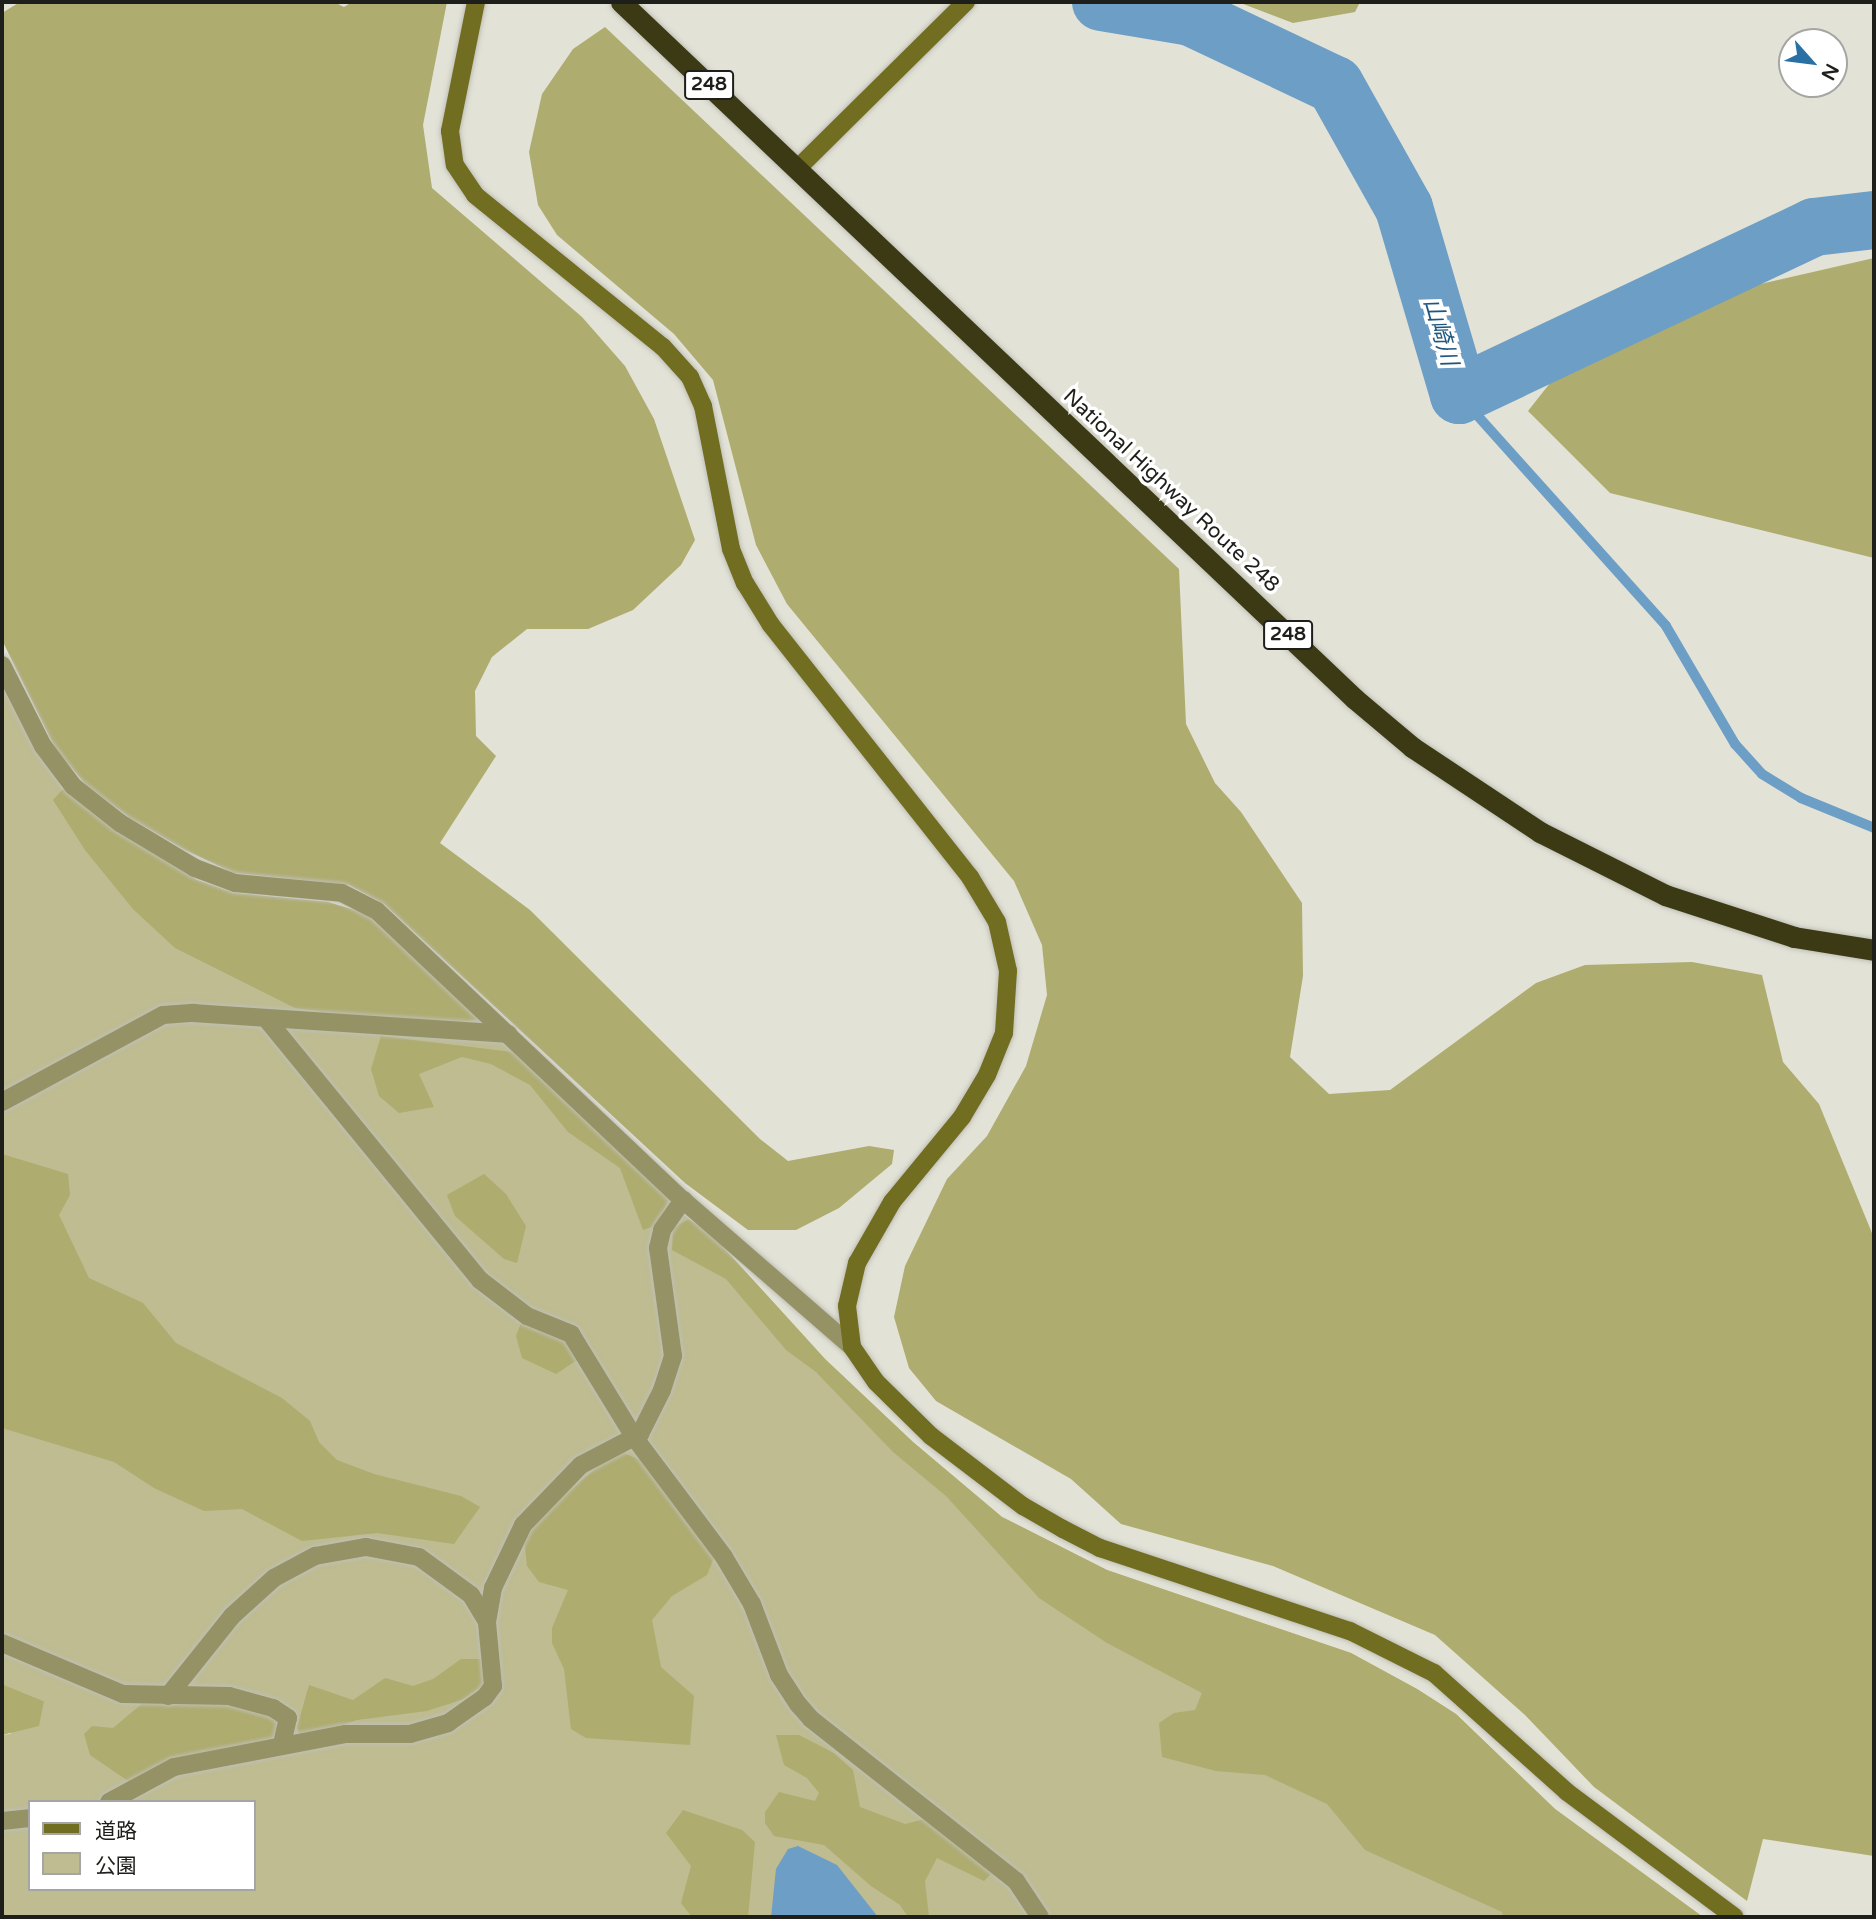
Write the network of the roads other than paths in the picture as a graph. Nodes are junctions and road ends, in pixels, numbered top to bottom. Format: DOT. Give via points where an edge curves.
graph roads {
  1 [pos="476,2"];
  2 [pos="621,2"];
  3 [pos="966,2"];
  4 [pos="797,169"];
  5 [pos="2,665"];
  6 [pos="1874,950"];
  7 [pos="268,1021"];
  8 [pos="508,1034"];
  9 [pos="2,1102"];
  10 [pos="683,1200"];
  11 [pos="852,1347"];
  12 [pos="634,1437"];
  13 [pos="487,1622"];
  14 [pos="2,1643"];
  15 [pos="168,1696"];
  16 [pos="282,1743"];
  17 [pos="113,1800"];
  18 [pos="28,1818"];
  19 [pos="2,1821"];
  20 [pos="1040,1917"];
  21 [pos="1735,1917"];
  1 -- 11 [label="street" via="450,131 455,165 475,195 663,347 690,377 703,406 730,549 745,583 771,625 970,877 997,922 1008,971 1004,1033 988,1075 962,1117 892,1202 857,1263 847,1306"];
  2 -- 4 [label="highway, National Highway Route 248 / 248"];
  3 -- 4 [label="street"];
  4 -- 6 [label="highway, National Highway Route 248 / 248" via="1355,699 1434,763 1540,832 1665,895 1794,937"];
  5 -- 8 [label="street" via="43,747 73,786 120,823 195,868 235,883 342,893 377,911"];
  7 -- 8 [label="street"];
  7 -- 9 [label="street" via="194,1013 163,1015"];
  7 -- 12 [label="street" via="480,1280 527,1316 571,1334"];
  8 -- 10 [label="street"];
  10 -- 11 [label="street"];
  10 -- 12 [label="street" via="662,1230 657,1248 673,1356 651,1412"];
  11 -- 21 [label="street" via="876,1382 931,1436 1023,1506 1063,1530 1100,1548 1350,1631 1434,1674 1567,1792"];
  12 -- 13 [label="street" via="581,1465 523,1525 493,1588"];
  12 -- 20 [label="street" via="745,1592 779,1675 798,1704 1016,1881"];
  13 -- 15 [label="street" via="471,1595 419,1557 366,1547 315,1556 274,1578 232,1616"];
  13 -- 16 [label="street" via="493,1686 472,1710 410,1734 346,1734"];
  14 -- 15 [label="street" via="123,1694"];
  15 -- 16 [label="street" via="229,1696 283,1712 289,1726"];
  16 -- 17 [label="street" via="269,1751 174,1767"];
  18 -- 19 [label="street"];
}
